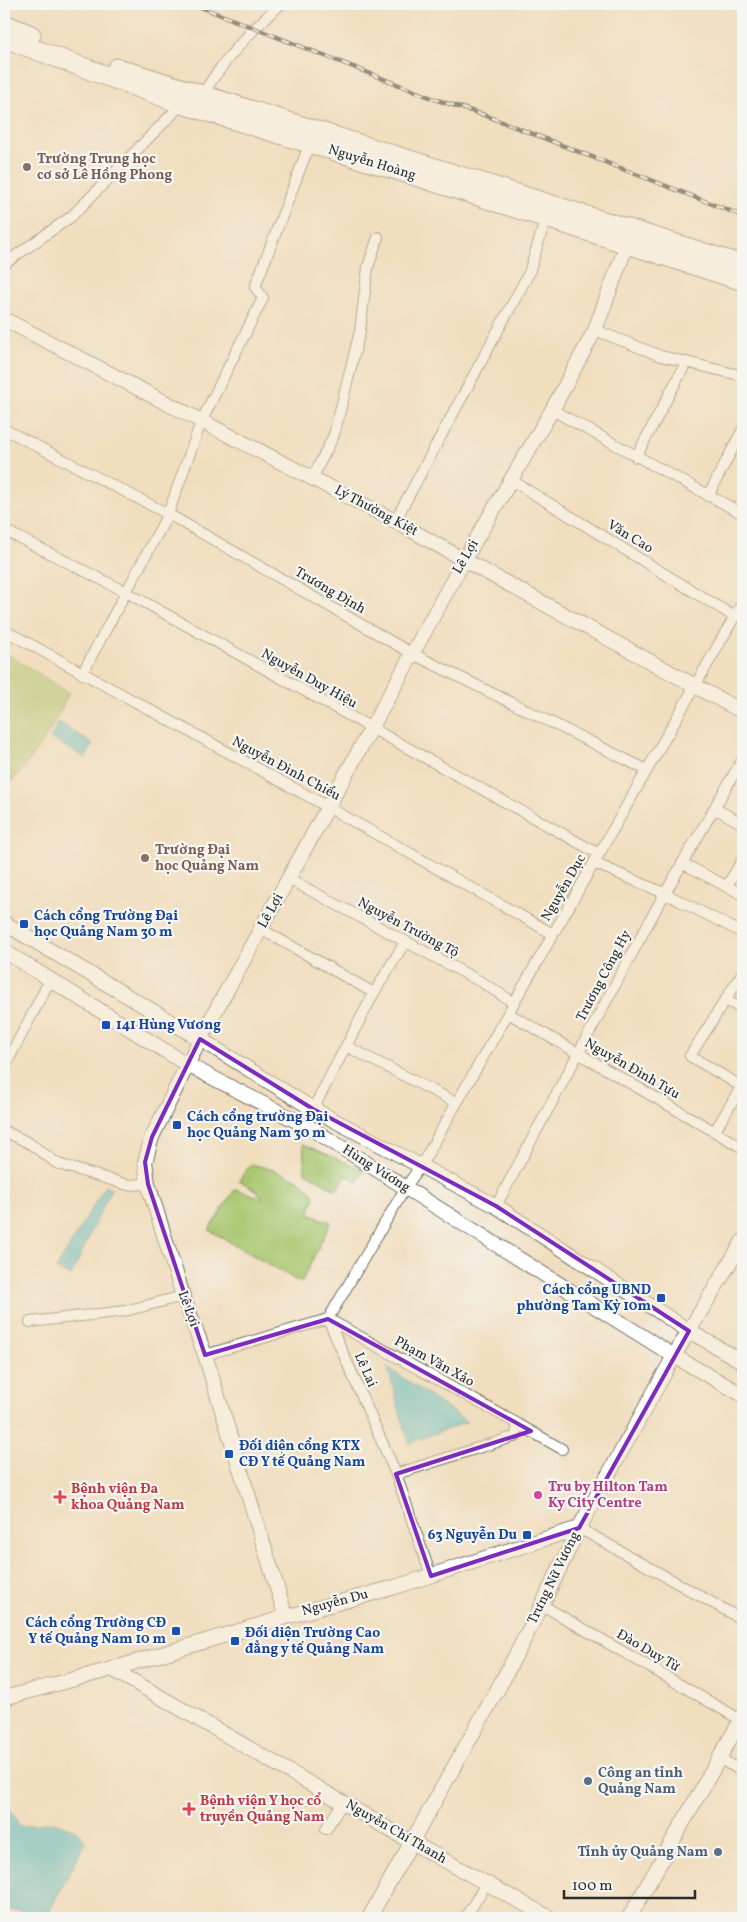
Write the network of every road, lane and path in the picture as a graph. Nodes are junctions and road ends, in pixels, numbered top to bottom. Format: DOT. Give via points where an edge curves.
graph roads {
  1 [pos="281,4"];
  2 [pos="4,24"];
  3 [pos="4,38"];
  4 [pos="203,94"];
  5 [pos="182,104"];
  6 [pos="310,143"];
  7 [pos="405,166"];
  8 [pos="546,218"];
  9 [pos="378,237"];
  10 [pos="627,244"];
  11 [pos="4,264"];
  12 [pos="743,265"];
  13 [pos="743,281"];
  14 [pos="4,319"];
  15 [pos="595,330"];
  16 [pos="686,363"];
  17 [pos="743,376"];
  18 [pos="552,410"];
  19 [pos="201,422"];
  20 [pos="4,429"];
  21 [pos="743,429"];
  22 [pos="636,457"];
  23 [pos="313,477"];
  24 [pos="511,480"];
  25 [pos="708,496"];
  26 [pos="168,514"];
  27 [pos="743,514"];
  28 [pos="395,521"];
  29 [pos="4,530"];
  30 [pos="464,560"];
  31 [pos="126,592"];
  32 [pos="743,602"];
  33 [pos="735,617"];
  34 [pos="4,630"];
  35 [pos="412,654"];
  36 [pos="82,674"];
  37 [pos="695,686"];
  38 [pos="743,712"];
  39 [pos="371,729"];
  40 [pos="741,762"];
  41 [pos="647,770"];
  42 [pos="328,807"];
  43 [pos="714,808"];
  44 [pos="743,824"];
  45 [pos="596,859"];
  46 [pos="743,859"];
  47 [pos="682,863"];
  48 [pos="288,879"];
  49 [pos="727,886"];
  50 [pos="664,893"];
  51 [pos="743,895"];
  52 [pos="4,923"];
  53 [pos="261,929"];
  54 [pos="743,933"];
  55 [pos="554,934"];
  56 [pos="405,942"];
  57 [pos="4,951"];
  58 [pos="743,972"];
  59 [pos="50,980"];
  60 [pos="374,993"];
  61 [pos="726,1000"];
  62 [pos="514,1003"];
  63 [pos="743,1010"];
  64 [pos="508,1013"];
  65 [pos="200,1039"];
  66 [pos="346,1046"];
  67 [pos="8,1050"];
  68 [pos="578,1054"];
  69 [pos="188,1065"];
  70 [pos="4,1068"];
  71 [pos="458,1102"];
  72 [pos="313,1109"];
  73 [pos="4,1131"];
  74 [pos="715,1132"];
  75 [pos="743,1148"];
  76 [pos="421,1166"];
  77 [pos="148,1184"];
  78 [pos="406,1187"];
  79 [pos="496,1206"];
  80 [pos="743,1241"];
  81 [pos="183,1296"];
  82 [pos="328,1319"];
  83 [pos="30,1322"];
  84 [pos="689,1331"];
  85 [pos="205,1355"];
  86 [pos="674,1356"];
  87 [pos="743,1362"];
  88 [pos="743,1395"];
  89 [pos="518,1424"];
  90 [pos="562,1449"];
  91 [pos="396,1474"];
  92 [pos="579,1528"];
  93 [pos="431,1576"];
  94 [pos="542,1605"];
  95 [pos="286,1617"];
  96 [pos="743,1620"];
  97 [pos="112,1669"];
  98 [pos="4,1698"];
  99 [pos="742,1718"];
  100 [pos="719,1758"];
  101 [pos="743,1772"];
  102 [pos="343,1802"];
  103 [pos="326,1829"];
  104 [pos="411,1842"];
  105 [pos="486,1884"];
  106 [pos="369,1918"];
  107 [pos="465,1918"];
  108 [pos="550,1918"];
  109 [pos="629,1918"];
  1 -- 4 [label="street" via="230,54"];
  2 -- 4 [label="highway, Nguyễn Hoàng" via="129,72"];
  3 -- 5 [label="highway, Nguyễn Hoàng"];
  4 -- 7 [label="highway, Nguyễn Hoàng"];
  5 -- 6 [label="highway, Nguyễn Hoàng"];
  5 -- 11 [label="street" via="72,216"];
  6 -- 7 [label="highway, Nguyễn Hoàng"];
  6 -- 19 [label="street" via="255,286 263,298"];
  7 -- 8 [label="highway, Nguyễn Hoàng"];
  7 -- 12 [label="highway, Nguyễn Hoàng"];
  8 -- 10 [label="highway, Nguyễn Hoàng"];
  8 -- 28 [label="street" via="529,273"];
  9 -- 23 [label="street" via="368,267 360,331 334,435"];
  10 -- 13 [label="highway, Nguyễn Hoàng"];
  10 -- 15 [label="street, Lê Lợi"];
  14 -- 19 [label="street, Lý Thường Kiệt"];
  15 -- 16 [label="street"];
  15 -- 18 [label="street, Lê Lợi"];
  16 -- 17 [label="street"];
  16 -- 22 [label="street"];
  18 -- 22 [label="street"];
  18 -- 24 [label="street, Lê Lợi"];
  19 -- 23 [label="street, Lý Thường Kiệt"];
  19 -- 26 [label="street"];
  20 -- 26 [label="street, Trương Định"];
  21 -- 25 [label="street"];
  22 -- 25 [label="street"];
  23 -- 28 [label="street, Lý Thường Kiệt"];
  24 -- 30 [label="street, Lê Lợi"];
  24 -- 33 [label="street, Văn Cao"];
  25 -- 27 [label="street"];
  26 -- 31 [label="street"];
  26 -- 35 [label="street, Trương Định"];
  28 -- 30 [label="street, Lý Thường Kiệt"];
  29 -- 31 [label="street, Nguyễn Duy Hiệu"];
  30 -- 35 [label="street, Lê Lợi"];
  30 -- 37 [label="street, Lý Thường Kiệt"];
  31 -- 36 [label="street"];
  31 -- 39 [label="street, Nguyễn Duy Hiệu"];
  32 -- 33 [label="street, Nguyễn Dục"];
  33 -- 37 [label="street, Nguyễn Dục"];
  34 -- 36 [label="street, Nguyễn Đình Chiểu"];
  35 -- 39 [label="street, Lê Lợi"];
  35 -- 41 [label="street, Trương Định"];
  36 -- 42 [label="street, Nguyễn Đình Chiểu"];
  37 -- 38 [label="street, Lý Thường Kiệt"];
  37 -- 41 [label="street, Nguyễn Dục"];
  39 -- 42 [label="street, Lê Lợi"];
  39 -- 45 [label="street, Nguyễn Duy Hiệu"];
  40 -- 43 [label="street, Trương Công Hy"];
  41 -- 45 [label="street, Nguyễn Dục"];
  42 -- 48 [label="street, Lê Lợi"];
  42 -- 55 [label="street, Nguyễn Đình Chiểu"];
  43 -- 44 [label="street"];
  43 -- 47 [label="street, Trương Công Hy"];
  45 -- 50 [label="street, Nguyễn Duy Hiệu"];
  45 -- 55 [label="street, Nguyễn Dục"];
  46 -- 49 [label="street"];
  47 -- 49 [label="street"];
  47 -- 50 [label="street, Trương Công Hy"];
  48 -- 53 [label="street, Lê Lợi"];
  48 -- 56 [label="street, Nguyễn Trường Tộ"];
  49 -- 51 [label="street"];
  50 -- 54 [label="street, Nguyễn Duy Hiệu"];
  50 -- 68 [label="street, Trương Công Hy"];
  52 -- 65 [label="street, Hùng Vương"];
  53 -- 60 [label="street"];
  53 -- 65 [label="street, Lê Lợi"];
  55 -- 62 [label="street, Nguyễn Dục"];
  56 -- 60 [label="street"];
  56 -- 62 [label="street, Nguyễn Trường Tộ"];
  57 -- 59 [label="street, Hùng Vương"];
  58 -- 61 [label="street"];
  59 -- 67 [label="street"];
  59 -- 69 [label="street, Hùng Vương"];
  60 -- 66 [label="street"];
  61 -- 63 [label="street"];
  61 -- 74 [label="street" via="690,1056 741,1087"];
  62 -- 64 [label="street, Nguyễn Dục"];
  64 -- 68 [label="street, Nguyễn Đình Tựu"];
  64 -- 71 [label="street, Nguyễn Dục"];
  65 -- 69 [label="street, Lê Lợi"];
  65 -- 72 [label="street, Hùng Vương"];
  66 -- 71 [label="street"];
  66 -- 72 [label="street"];
  67 -- 70 [label="street"];
  68 -- 74 [label="street, Nguyễn Đình Tựu"];
  68 -- 79 [label="street, Trương Công Hy"];
  69 -- 77 [label="street, Lê Lợi" via="152,1137 145,1162"];
  69 -- 78 [label="street, Hùng Vương" via="312,1129"];
  71 -- 76 [label="street, Nguyễn Dục"];
  72 -- 76 [label="street, Hùng Vương"];
  73 -- 77 [label="street" via="29,1143 58,1164 128,1185"];
  74 -- 75 [label="street, Nguyễn Đình Tựu"];
  76 -- 78 [label="street, Nguyễn Dục"];
  76 -- 79 [label="street, Hùng Vương"];
  77 -- 81 [label="street, Lê Lợi"];
  78 -- 82 [label="street"];
  78 -- 86 [label="street, Hùng Vương"];
  79 -- 84 [label="street, Hùng Vương"];
  80 -- 84 [label="street, Trưng Nữ Vương"];
  81 -- 83 [label="street" via="125,1311"];
  81 -- 85 [label="street, Lê Lợi"];
  82 -- 85 [label="street"];
  82 -- 89 [label="street, Phạm Văn Xảo"];
  82 -- 91 [label="street, Lê Lai"];
  84 -- 86 [label="street, Trưng Nữ Vương"];
  84 -- 87 [label="street, Hùng Vương"];
  85 -- 95 [label="street, Lê Lợi"];
  86 -- 88 [label="street, Hùng Vương"];
  86 -- 92 [label="street, Trưng Nữ Vương"];
  89 -- 90 [label="street, Phạm Văn Xảo"];
  89 -- 91 [label="street" via="516,1436"];
  91 -- 93 [label="street, Lê Lai"];
  92 -- 93 [label="street, Nguyễn Du"];
  92 -- 94 [label="street, Trưng Nữ Vương"];
  92 -- 96 [label="street"];
  93 -- 95 [label="street, Nguyễn Du"];
  94 -- 99 [label="street, Đào Duy Từ"];
  94 -- 104 [label="street, Trưng Nữ Vương"];
  95 -- 97 [label="street, Nguyễn Du"];
  97 -- 98 [label="street, Nguyễn Du"];
  97 -- 102 [label="street, Nguyễn Chí Thanh"];
  99 -- 100 [label="street"];
  100 -- 101 [label="street"];
  100 -- 109 [label="street"];
  102 -- 103 [label="street"];
  102 -- 104 [label="street, Nguyễn Chí Thanh"];
  104 -- 105 [label="street, Nguyễn Chí Thanh"];
  104 -- 106 [label="street, Trưng Nữ Vương"];
  105 -- 107 [label="street"];
  105 -- 108 [label="street, Nguyễn Chí Thanh"];
}
